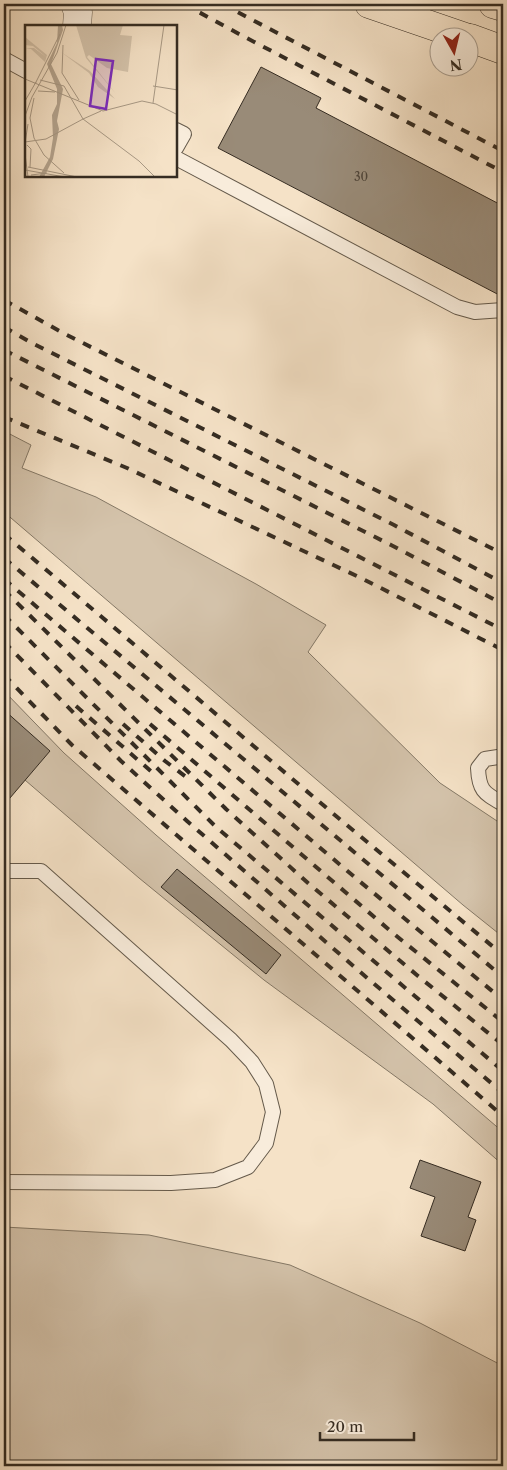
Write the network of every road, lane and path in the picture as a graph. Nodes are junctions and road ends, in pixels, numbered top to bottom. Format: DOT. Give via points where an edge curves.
graph roads {
  1 [pos="75,4"];
  2 [pos="369,4"];
  3 [pos="493,4"];
  4 [pos="503,7"];
  5 [pos="77,25"];
  6 [pos="440,28"];
  7 [pos="480,42"];
  8 [pos="503,50"];
  9 [pos="4,59"];
  10 [pos="25,70"];
  11 [pos="178,131"];
  12 [pos="178,144"];
  13 [pos="178,159"];
  14 [pos="503,310"];
  15 [pos="503,757"];
  16 [pos="503,804"];
  17 [pos="4,871"];
  18 [pos="4,1182"];
  1 -- 5 [label="street"];
  2 -- 6 [label="main road"];
  3 -- 4 [label="main road"];
  7 -- 8 [label="main road"];
  9 -- 10 [label="lane"];
  11 -- 12 [label="lane" via="184,134"];
  13 -- 14 [label="lane" via="457,306 475,312"];
  15 -- 16 [label="lane" via="485,759 478,768 478,780 485,794"];
  17 -- 18 [label="lane" via="41,871 231,1040 252,1062 266,1084 272,1112 266,1143 248,1168 215,1180 171,1183"];
}
